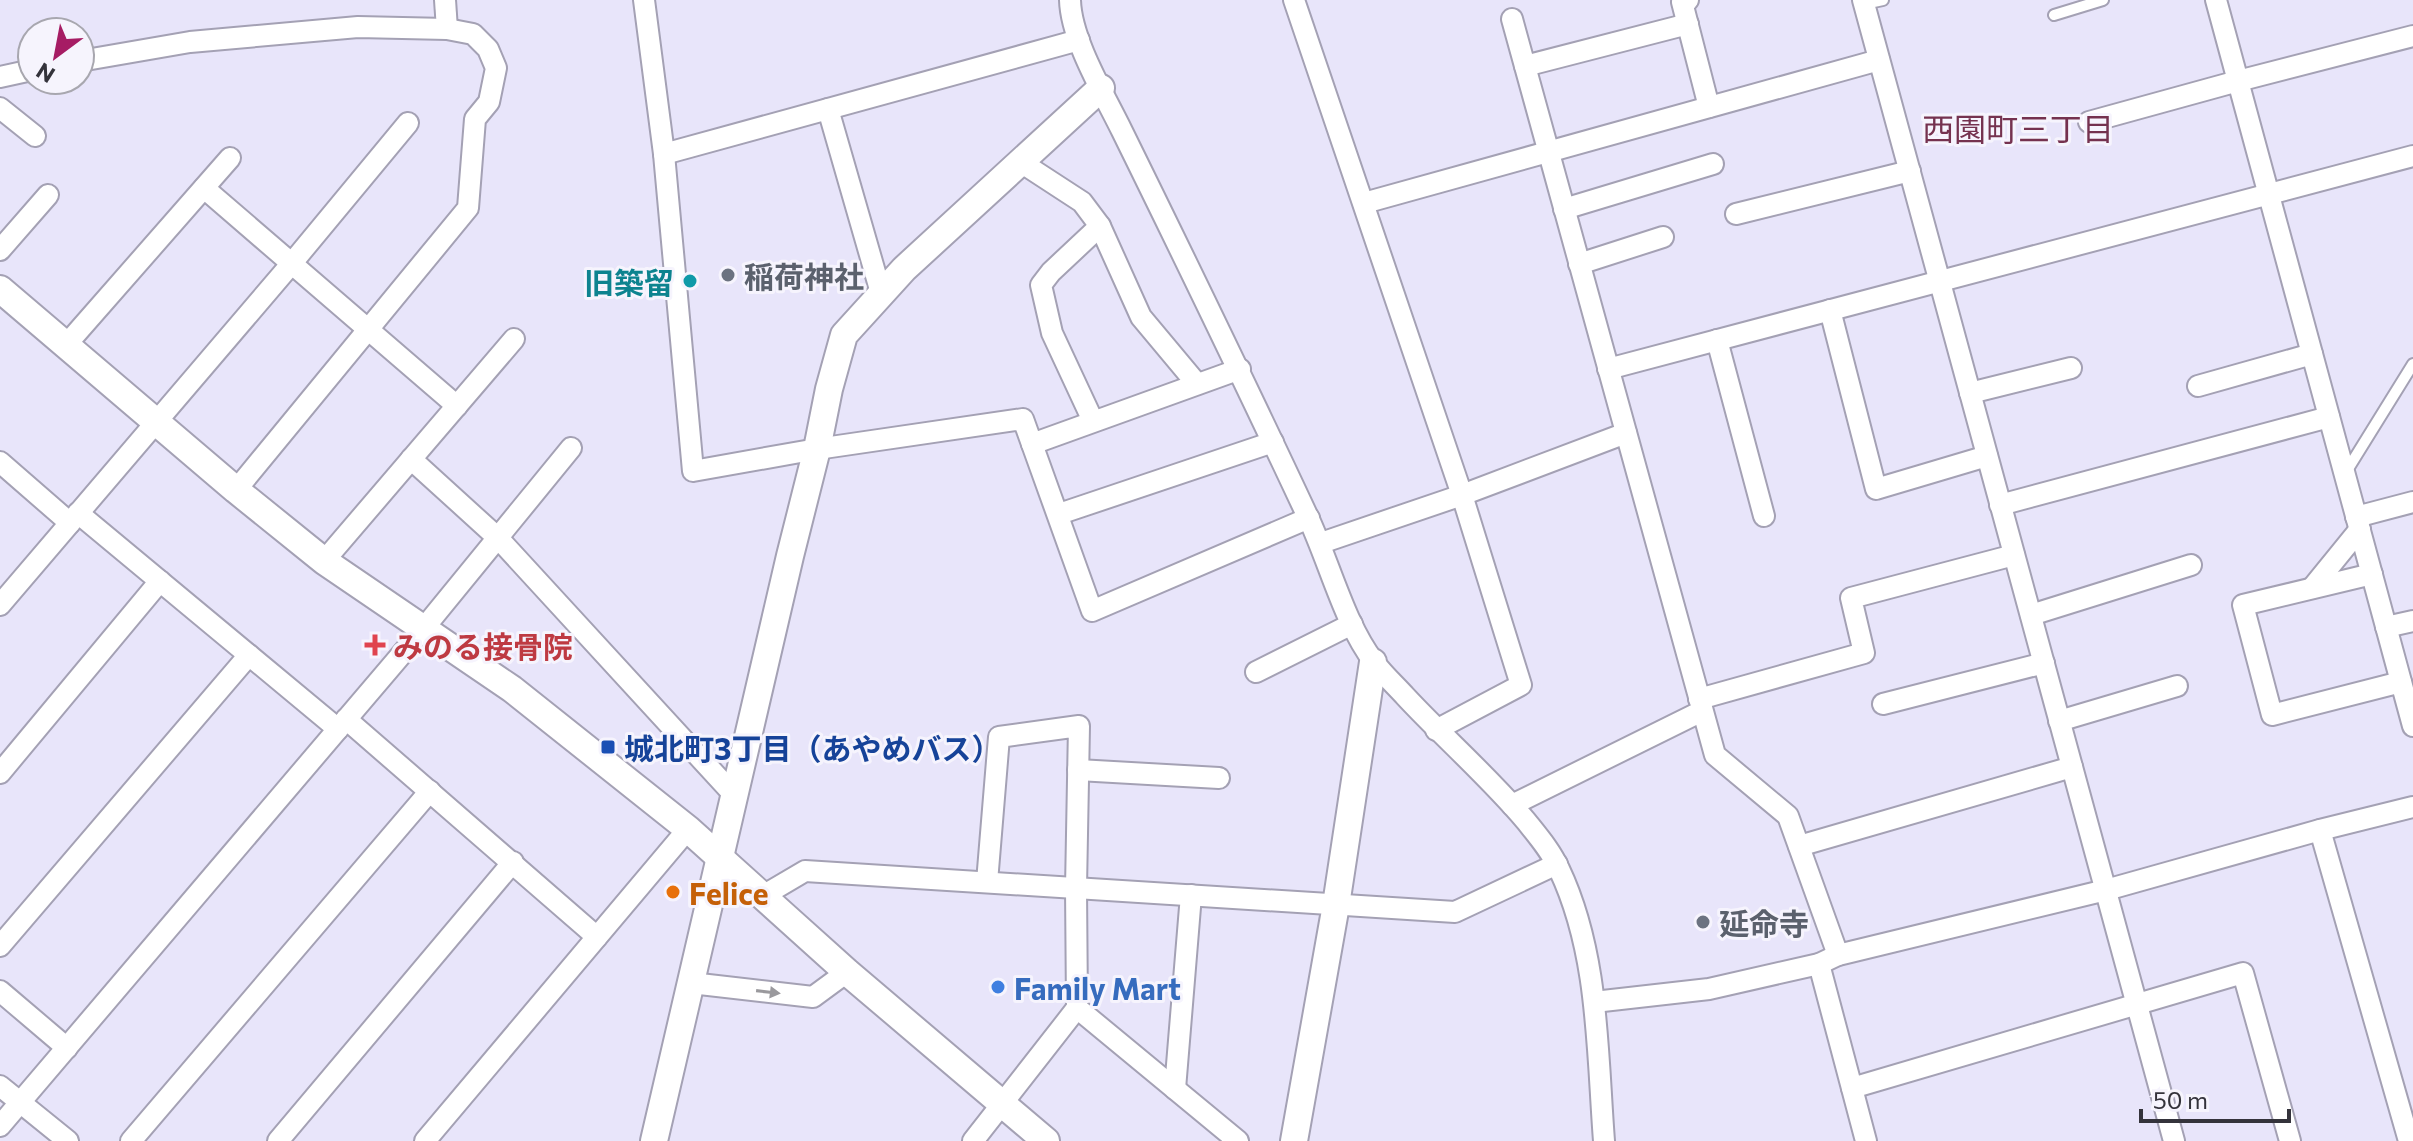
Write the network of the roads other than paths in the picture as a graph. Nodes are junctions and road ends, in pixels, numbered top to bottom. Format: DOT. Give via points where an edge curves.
graph roads {
  1 [pos="445,0"];
  2 [pos="644,0"];
  3 [pos="1070,0"];
  4 [pos="1294,0"];
  5 [pos="1688,0"];
  6 [pos="2103,0"];
  7 [pos="2216,0"];
  8 [pos="1870,1"];
  9 [pos="2054,15"];
  10 [pos="1512,19"];
  11 [pos="1688,24"];
  12 [pos="447,29"];
  13 [pos="2413,36"];
  14 [pos="1079,40"];
  15 [pos="96,58"];
  16 [pos="1879,60"];
  17 [pos="1525,66"];
  18 [pos="2238,81"];
  19 [pos="1101,88"];
  20 [pos="1709,107"];
  21 [pos="0,108"];
  22 [pos="828,109"];
  23 [pos="2089,122"];
  24 [pos="408,123"];
  25 [pos="35,136"];
  26 [pos="1549,152"];
  27 [pos="664,154"];
  28 [pos="2413,156"];
  29 [pos="230,158"];
  30 [pos="1019,161"];
  31 [pos="1713,164"];
  32 [pos="1910,171"];
  33 [pos="204,188"];
  34 [pos="2269,194"];
  35 [pos="48,195"];
  36 [pos="1364,203"];
  37 [pos="1564,209"];
  38 [pos="1736,214"];
  39 [pos="1100,226"];
  40 [pos="1663,237"];
  41 [pos="0,250"];
  42 [pos="292,263"];
  43 [pos="1579,264"];
  44 [pos="1940,281"];
  45 [pos="0,289"];
  46 [pos="881,293"];
  47 [pos="1830,310"];
  48 [pos="368,329"];
  49 [pos="514,339"];
  50 [pos="1717,340"];
  51 [pos="66,345"];
  52 [pos="2312,354"];
  53 [pos="2413,364"];
  54 [pos="2071,368"];
  55 [pos="1240,369"];
  56 [pos="1608,369"];
  57 [pos="1197,384"];
  58 [pos="2198,386"];
  59 [pos="1970,393"];
  60 [pos="457,406"];
  61 [pos="2329,417"];
  62 [pos="156,421"];
  63 [pos="1093,421"];
  64 [pos="1626,433"];
  65 [pos="1273,442"];
  66 [pos="1032,444"];
  67 [pos="571,448"];
  68 [pos="817,449"];
  69 [pos="1987,456"];
  70 [pos="411,459"];
  71 [pos="0,462"];
  72 [pos="2345,474"];
  73 [pos="236,490"];
  74 [pos="1462,495"];
  75 [pos="2413,502"];
  76 [pos="2000,505"];
  77 [pos="1059,514"];
  78 [pos="1764,516"];
  79 [pos="74,518"];
  80 [pos="1309,518"];
  81 [pos="2358,523"];
  82 [pos="498,538"];
  83 [pos="1321,543"];
  84 [pos="2014,555"];
  85 [pos="324,561"];
  86 [pos="2191,565"];
  87 [pos="2372,574"];
  88 [pos="160,581"];
  89 [pos="2312,588"];
  90 [pos="0,605"];
  91 [pos="2031,615"];
  92 [pos="2413,621"];
  93 [pos="1352,624"];
  94 [pos="2386,627"];
  95 [pos="424,628"];
  96 [pos="249,655"];
  97 [pos="1373,662"];
  98 [pos="2044,663"];
  99 [pos="1256,672"];
  100 [pos="2401,682"];
  101 [pos="2177,686"];
  102 [pos="1883,704"];
  103 [pos="1701,705"];
  104 [pos="2059,721"];
  105 [pos="342,724"];
  106 [pos="2413,726"];
  107 [pos="1436,730"];
  108 [pos="2072,767"];
  109 [pos="1078,770"];
  110 [pos="0,773"];
  111 [pos="1219,778"];
  112 [pos="430,791"];
  113 [pos="735,796"];
  114 [pos="1512,805"];
  115 [pos="2413,807"];
  116 [pos="688,829"];
  117 [pos="2320,830"];
  118 [pos="1799,846"];
  119 [pos="719,857"];
  120 [pos="513,862"];
  121 [pos="1557,864"];
  122 [pos="987,882"];
  123 [pos="1076,888"];
  124 [pos="2106,890"];
  125 [pos="1191,895"];
  126 [pos="761,897"];
  127 [pos="1336,905"];
  128 [pos="597,937"];
  129 [pos="0,946"];
  130 [pos="1838,955"];
  131 [pos="1819,964"];
  132 [pos="847,972"];
  133 [pos="691,983"];
  134 [pos="0,991"];
  135 [pos="1594,1002"];
  136 [pos="2137,1004"];
  137 [pos="1077,1008"];
  138 [pos="67,1048"];
  139 [pos="0,1086"];
  140 [pos="1852,1088"];
  141 [pos="1175,1089"];
  142 [pos="20,1103"];
  143 [pos="1002,1103"];
  144 [pos="0,1126"];
  145 [pos="68,1141"];
  146 [pos="131,1141"];
  147 [pos="278,1141"];
  148 [pos="425,1141"];
  149 [pos="654,1141"];
  150 [pos="973,1141"];
  151 [pos="1046,1141"];
  152 [pos="1238,1141"];
  153 [pos="1294,1141"];
  154 [pos="1604,1141"];
  155 [pos="1866,1141"];
  156 [pos="2174,1141"];
  157 [pos="2290,1141"];
  158 [pos="2409,1141"];
  1 -- 12 [label="street"];
  2 -- 27 [label="street"];
  3 -- 14 [label="street"];
  4 -- 36 [label="street"];
  5 -- 11 [label="street" via="1682,2"];
  6 -- 9 [label="lane"];
  7 -- 18 [label="street"];
  8 -- 16 [label="street"];
  10 -- 17 [label="street"];
  11 -- 17 [label="street"];
  11 -- 20 [label="street"];
  12 -- 15 [label="street" via="358,27 190,42"];
  12 -- 48 [label="street" via="473,34 488,49 496,68 489,102 475,119 468,208"];
  13 -- 18 [label="street"];
  14 -- 19 [label="street"];
  14 -- 22 [label="street"];
  16 -- 20 [label="street"];
  16 -- 32 [label="street"];
  17 -- 26 [label="street"];
  18 -- 23 [label="street"];
  18 -- 34 [label="street"];
  19 -- 30 [label="street"];
  19 -- 55 [label="street"];
  20 -- 26 [label="street"];
  21 -- 25 [label="street"];
  22 -- 27 [label="street"];
  22 -- 46 [label="street"];
  24 -- 42 [label="street"];
  26 -- 36 [label="street"];
  26 -- 37 [label="street"];
  27 -- 68 [label="street" via="693,471"];
  28 -- 34 [label="street"];
  29 -- 33 [label="street"];
  30 -- 39 [label="street" via="1082,202"];
  30 -- 46 [label="street"];
  31 -- 37 [label="street"];
  32 -- 38 [label="street"];
  32 -- 44 [label="street"];
  33 -- 42 [label="street"];
  33 -- 51 [label="street"];
  34 -- 44 [label="street"];
  34 -- 52 [label="street"];
  35 -- 41 [label="street"];
  36 -- 74 [label="street"];
  37 -- 43 [label="street"];
  39 -- 57 [label="street" via="1141,317"];
  39 -- 63 [label="street" via="1041,285 1052,333"];
  40 -- 43 [label="street"];
  42 -- 48 [label="street"];
  42 -- 62 [label="street"];
  43 -- 56 [label="street"];
  44 -- 47 [label="street"];
  44 -- 59 [label="street"];
  45 -- 51 [label="street"];
  46 -- 68 [label="street" via="844,335"];
  47 -- 50 [label="street"];
  47 -- 69 [label="street" via="1876,489"];
  48 -- 60 [label="street"];
  48 -- 73 [label="street"];
  49 -- 60 [label="street"];
  50 -- 56 [label="street"];
  50 -- 78 [label="street"];
  51 -- 62 [label="street"];
  52 -- 58 [label="street"];
  52 -- 61 [label="street"];
  53 -- 72 [label="lane"];
  54 -- 59 [label="street"];
  55 -- 57 [label="street"];
  55 -- 65 [label="street"];
  56 -- 64 [label="street"];
  57 -- 63 [label="street"];
  59 -- 69 [label="street"];
  60 -- 70 [label="street"];
  61 -- 72 [label="street"];
  61 -- 76 [label="street"];
  62 -- 73 [label="street"];
  62 -- 79 [label="street"];
  63 -- 66 [label="street"];
  64 -- 74 [label="street"];
  64 -- 103 [label="street"];
  65 -- 77 [label="street"];
  65 -- 80 [label="street"];
  66 -- 68 [label="street" via="1023,419"];
  66 -- 77 [label="street"];
  67 -- 82 [label="street"];
  68 -- 113 [label="street"];
  69 -- 76 [label="street"];
  70 -- 82 [label="street"];
  70 -- 85 [label="street"];
  71 -- 79 [label="street"];
  72 -- 81 [label="street"];
  73 -- 85 [label="street"];
  74 -- 83 [label="street"];
  74 -- 107 [label="street" via="1521,685"];
  75 -- 81 [label="street"];
  76 -- 84 [label="street"];
  77 -- 80 [label="street" via="1092,611"];
  79 -- 88 [label="street"];
  79 -- 90 [label="street"];
  80 -- 83 [label="street"];
  81 -- 87 [label="street"];
  81 -- 89 [label="street"];
  82 -- 95 [label="street"];
  82 -- 113 [label="street"];
  83 -- 93 [label="street"];
  84 -- 91 [label="street"];
  84 -- 103 [label="street" via="1851,598 1864,653"];
  85 -- 95 [label="street"];
  86 -- 91 [label="street"];
  87 -- 89 [label="street"];
  87 -- 94 [label="street"];
  88 -- 96 [label="street"];
  88 -- 110 [label="street"];
  89 -- 100 [label="street" via="2243,605 2272,715"];
  91 -- 98 [label="street"];
  92 -- 94 [label="street"];
  93 -- 97 [label="street"];
  93 -- 99 [label="street"];
  94 -- 100 [label="street"];
  95 -- 105 [label="street"];
  95 -- 116 [label="street" via="512,689"];
  96 -- 105 [label="street"];
  96 -- 129 [label="street"];
  97 -- 107 [label="street"];
  97 -- 127 [label="street"];
  98 -- 102 [label="street"];
  98 -- 104 [label="street"];
  100 -- 106 [label="street"];
  101 -- 104 [label="street"];
  103 -- 114 [label="street"];
  103 -- 118 [label="street" via="1715,755 1788,816"];
  104 -- 108 [label="street"];
  105 -- 112 [label="street"];
  105 -- 138 [label="street"];
  107 -- 114 [label="street"];
  108 -- 118 [label="street"];
  108 -- 124 [label="street"];
  109 -- 111 [label="street"];
  109 -- 122 [label="street" via="1079,726 999,737"];
  109 -- 123 [label="street"];
  112 -- 120 [label="street"];
  112 -- 146 [label="street"];
  113 -- 119 [label="street"];
  114 -- 121 [label="street"];
  115 -- 117 [label="street"];
  116 -- 119 [label="street"];
  116 -- 128 [label="street"];
  117 -- 124 [label="street"];
  117 -- 158 [label="street"];
  118 -- 130 [label="street"];
  119 -- 126 [label="street"];
  119 -- 133 [label="street"];
  120 -- 128 [label="street"];
  120 -- 147 [label="street"];
  121 -- 127 [label="street" via="1455,912"];
  121 -- 135 [label="street" via="1575,903"];
  122 -- 123 [label="street"];
  122 -- 126 [label="street" via="805,871"];
  123 -- 125 [label="street"];
  123 -- 137 [label="street"];
  124 -- 130 [label="street"];
  124 -- 136 [label="street"];
  125 -- 127 [label="street"];
  125 -- 141 [label="street"];
  126 -- 132 [label="street"];
  127 -- 153 [label="street"];
  128 -- 148 [label="street"];
  130 -- 131 [label="street"];
  131 -- 135 [label="street" via="1709,989"];
  131 -- 140 [label="street"];
  133 -- 132 [label="street, one-way" via="813,997"];
  132 -- 143 [label="street"];
  133 -- 149 [label="street"];
  134 -- 138 [label="street"];
  135 -- 154 [label="street"];
  136 -- 140 [label="street"];
  136 -- 156 [label="street"];
  136 -- 157 [label="street" via="2243,973"];
  137 -- 141 [label="street"];
  137 -- 143 [label="street"];
  138 -- 142 [label="street"];
  139 -- 142 [label="street"];
  140 -- 155 [label="street"];
  141 -- 152 [label="street"];
  142 -- 144 [label="street"];
  142 -- 145 [label="street"];
  143 -- 150 [label="street"];
  143 -- 151 [label="street"];
}
